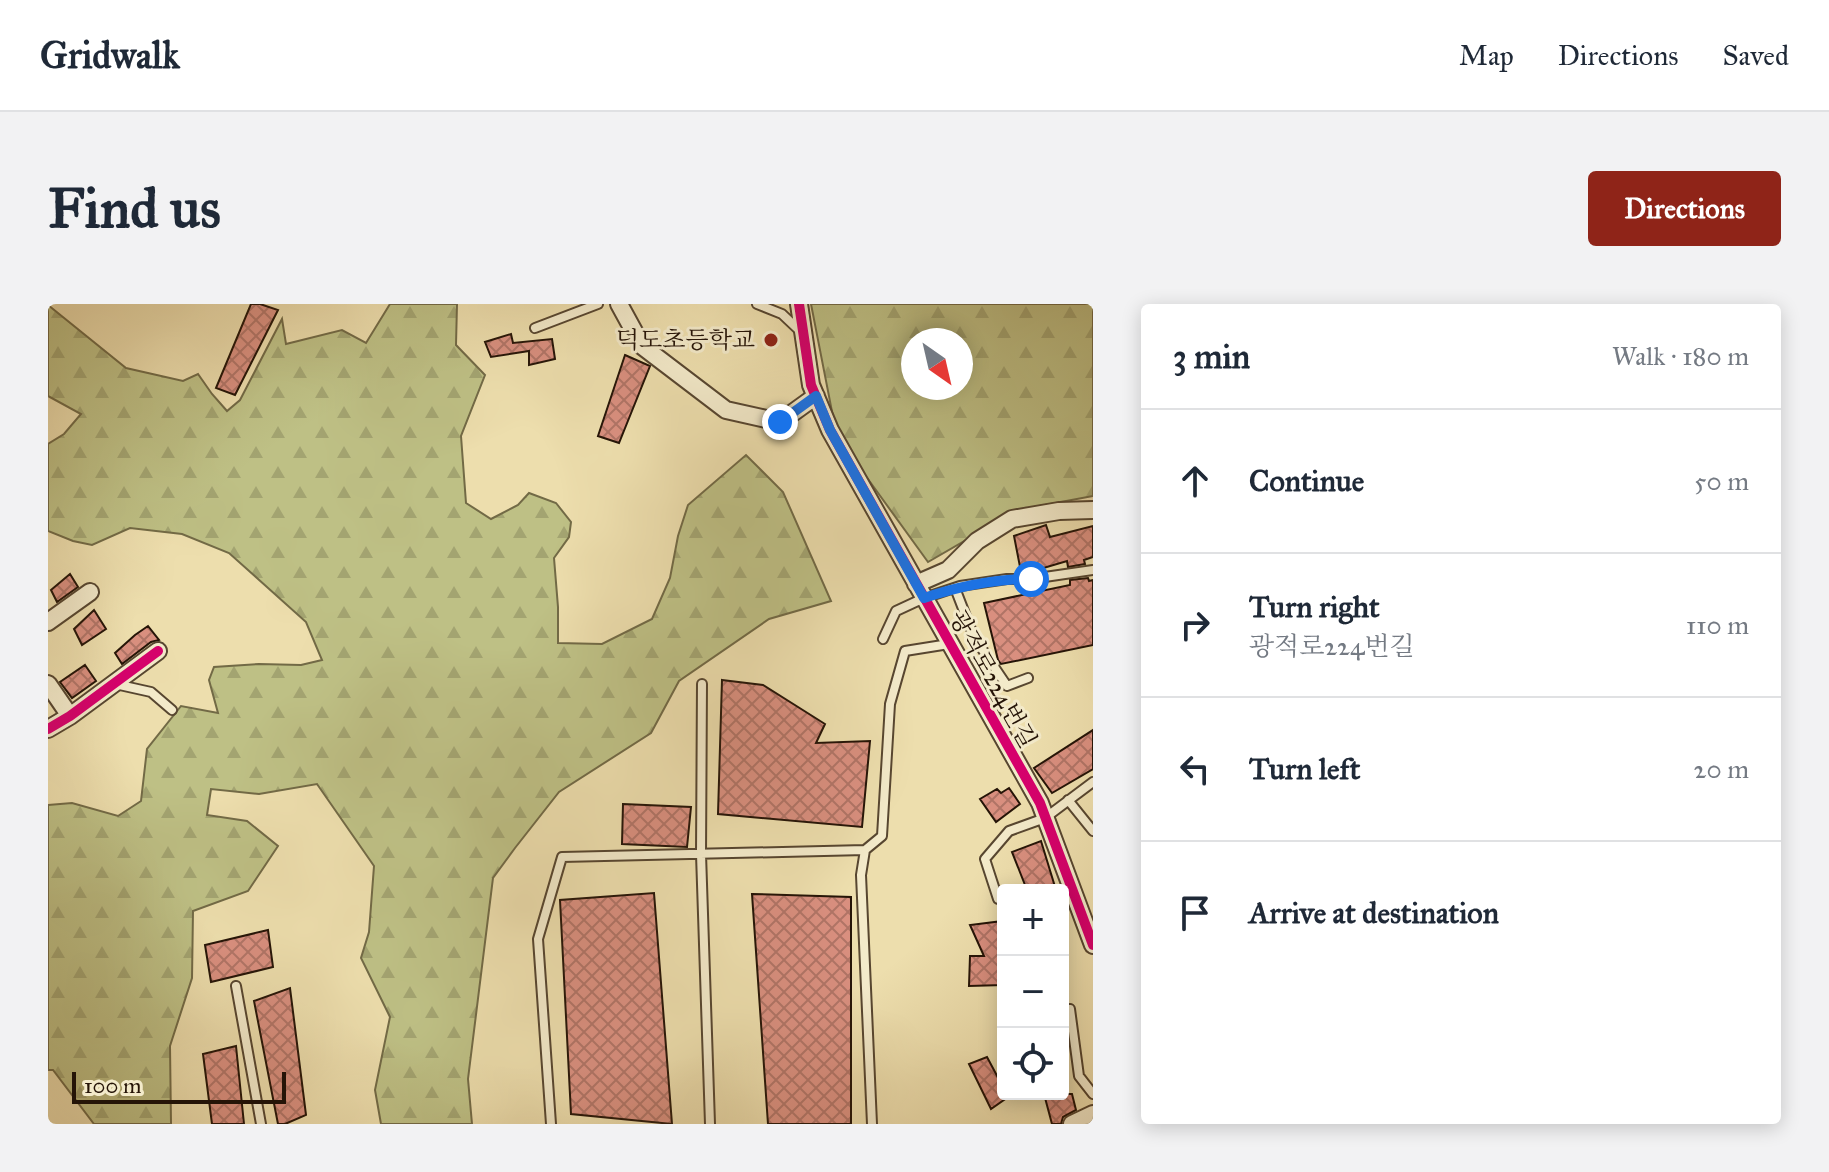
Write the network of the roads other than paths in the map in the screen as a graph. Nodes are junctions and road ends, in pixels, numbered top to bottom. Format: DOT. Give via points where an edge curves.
graph roads {
  1 [pos="598,304"];
  2 [pos="619,304"];
  3 [pos="757,304"];
  4 [pos="799,304"];
  5 [pos="535,328"];
  6 [pos="804,334"];
  7 [pos="816,396"];
  8 [pos="1093,510"];
  9 [pos="1093,570"];
  10 [pos="955,588"];
  11 [pos="920,591"];
  12 [pos="90,592"];
  13 [pos="48,622"];
  14 [pos="883,639"];
  15 [pos="950,644"];
  16 [pos="158,651"];
  17 [pos="1028,678"];
  18 [pos="48,684"];
  19 [pos="114,684"];
  20 [pos="702,684"];
  21 [pos="172,710"];
  22 [pos="70,716"];
  23 [pos="48,729"];
  24 [pos="1093,782"];
  25 [pos="1068,800"];
  26 [pos="1045,818"];
  27 [pos="1093,831"];
  28 [pos="865,850"];
  29 [pos="701,854"];
  30 [pos="997,896"];
  31 [pos="1093,945"];
  32 [pos="236,986"];
  33 [pos="1070,1009"];
  34 [pos="1093,1094"];
  35 [pos="1093,1114"];
  36 [pos="261,1124"];
  37 [pos="551,1124"];
  38 [pos="710,1124"];
  39 [pos="872,1124"];
  40 [pos="1072,1124"];
  1 -- 5 [label="lane"];
  2 -- 7 [label="street" via="642,346 726,410 780,422"];
  3 -- 6 [label="lane" via="782,314"];
  4 -- 6 [label="street, 광적로224번길"];
  6 -- 7 [label="street, 광적로224번길"];
  7 -- 11 [label="street, 광적로224번길"];
  8 -- 11 [label="street" via="1012,519 977,541"];
  9 -- 10 [label="lane"];
  10 -- 11 [label="lane"];
  10 -- 17 [label="lane" via="974,637 1007,686"];
  11 -- 14 [label="lane" via="896,611"];
  11 -- 15 [label="street, 광적로224번길"];
  12 -- 13 [label="street"];
  15 -- 26 [label="street, 광적로224번길"];
  15 -- 28 [label="lane" via="905,651 890,704 882,836"];
  16 -- 19 [label="street"];
  18 -- 22 [label="street"];
  19 -- 21 [label="lane" via="151,692"];
  19 -- 22 [label="street"];
  20 -- 29 [label="lane"];
  22 -- 23 [label="street"];
  24 -- 25 [label="lane"];
  25 -- 26 [label="lane"];
  25 -- 27 [label="lane"];
  26 -- 30 [label="lane" via="1009,831 985,859"];
  26 -- 31 [label="street, 광적로224번길"];
  28 -- 29 [label="lane"];
  28 -- 39 [label="lane" via="861,875"];
  29 -- 37 [label="lane" via="562,857 538,939"];
  29 -- 38 [label="lane"];
  32 -- 36 [label="lane"];
  33 -- 34 [label="lane" via="1079,1076"];
  35 -- 40 [label="street"];
}
